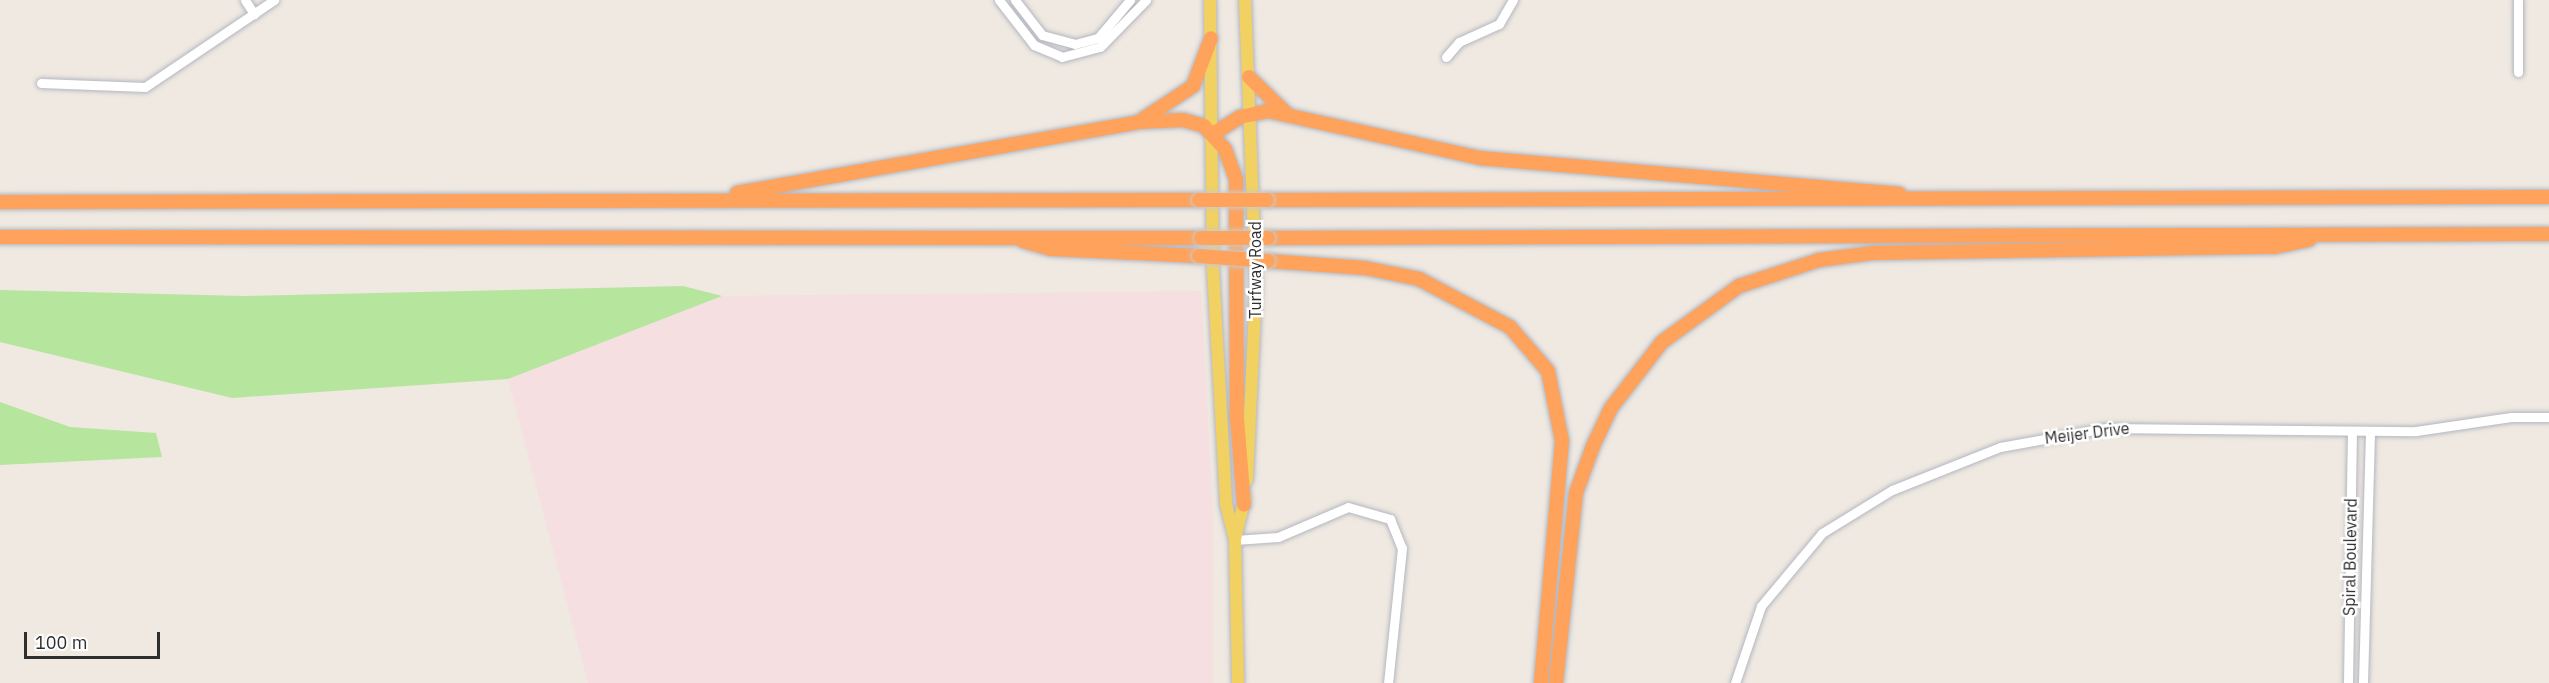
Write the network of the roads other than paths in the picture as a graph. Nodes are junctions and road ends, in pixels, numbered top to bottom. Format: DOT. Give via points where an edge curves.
graph roads {
  1 [pos="244,0"];
  2 [pos="274,0"];
  3 [pos="999,0"];
  4 [pos="1015,0"];
  5 [pos="1130,0"];
  6 [pos="1146,0"];
  7 [pos="1210,0"];
  8 [pos="1245,0"];
  9 [pos="1513,0"];
  10 [pos="2518,0"];
  11 [pos="254,14"];
  12 [pos="1211,38"];
  13 [pos="1446,57"];
  14 [pos="2518,72"];
  15 [pos="1250,76"];
  16 [pos="40,83"];
  17 [pos="1252,113"];
  18 [pos="1289,115"];
  19 [pos="1138,122"];
  20 [pos="1213,134"];
  21 [pos="2549,196"];
  22 [pos="711,198"];
  23 [pos="1924,200"];
  24 [pos="0,202"];
  25 [pos="2338,234"];
  26 [pos="2549,234"];
  27 [pos="1004,236"];
  28 [pos="0,237"];
  29 [pos="2549,417"];
  30 [pos="2352,431"];
  31 [pos="2370,431"];
  32 [pos="1244,505"];
  33 [pos="1235,540"];
  34 [pos="1238,683"];
  35 [pos="1388,683"];
  36 [pos="1540,683"];
  37 [pos="1556,683"];
  38 [pos="1735,683"];
  39 [pos="2348,683"];
  40 [pos="2363,683"];
  1 -- 11 [label="street"];
  2 -- 11 [label="street"];
  3 -- 6 [label="street" via="1034,45 1062,57 1100,47"];
  4 -- 5 [label="street" via="1042,34 1075,44 1098,38"];
  7 -- 12 [label="main road, Turfway Road"];
  8 -- 15 [label="main road, Turfway Road"];
  9 -- 13 [label="street" via="1499,24 1459,42"];
  10 -- 14 [label="street"];
  11 -- 16 [label="street" via="145,87"];
  12 -- 19 [label="highway" via="1193,86"];
  12 -- 20 [label="main road, Turfway Road"];
  15 -- 17 [label="main road, Turfway Road"];
  15 -- 18 [label="highway"];
  17 -- 18 [label="highway"];
  17 -- 20 [label="highway"];
  17 -- 32 [label="main road, Turfway Road" via="1256,288"];
  18 -- 23 [label="highway" via="1480,158 1856,186"];
  19 -- 20 [label="highway" via="1183,120"];
  19 -- 22 [label="highway"];
  20 -- 32 [label="highway" via="1232,162 1236,180 1238,418"];
  20 -- 33 [label="main road, Turfway Road" via="1213,269 1226,504"];
  21 -- 23 [label="highway"];
  22 -- 23 [label="highway, bridge"];
  22 -- 24 [label="highway"];
  25 -- 26 [label="highway"];
  25 -- 27 [label="highway, bridge"];
  25 -- 37 [label="highway" via="2275,247 1872,253 1808,263 1739,286 1662,342 1617,399 1596,440 1576,493"];
  27 -- 28 [label="highway"];
  27 -- 36 [label="highway, bridge" via="1051,249 1365,268 1419,279 1510,327 1548,371 1562,441"];
  29 -- 31 [label="street, Meijer Drive"];
  30 -- 31 [label="street, Meijer Drive"];
  30 -- 38 [label="street, Meijer Drive" via="2106,428 2000,447 1926,473 1845,517 1797,557 1761,606"];
  30 -- 39 [label="street, Spiral Boulevard"];
  31 -- 40 [label="street, Spiral Boulevard"];
  32 -- 33 [label="main road, Turfway Road"];
  33 -- 34 [label="main road, Turfway Road"];
  33 -- 35 [label="street" via="1278,537 1348,507 1390,519 1402,548"];
}
